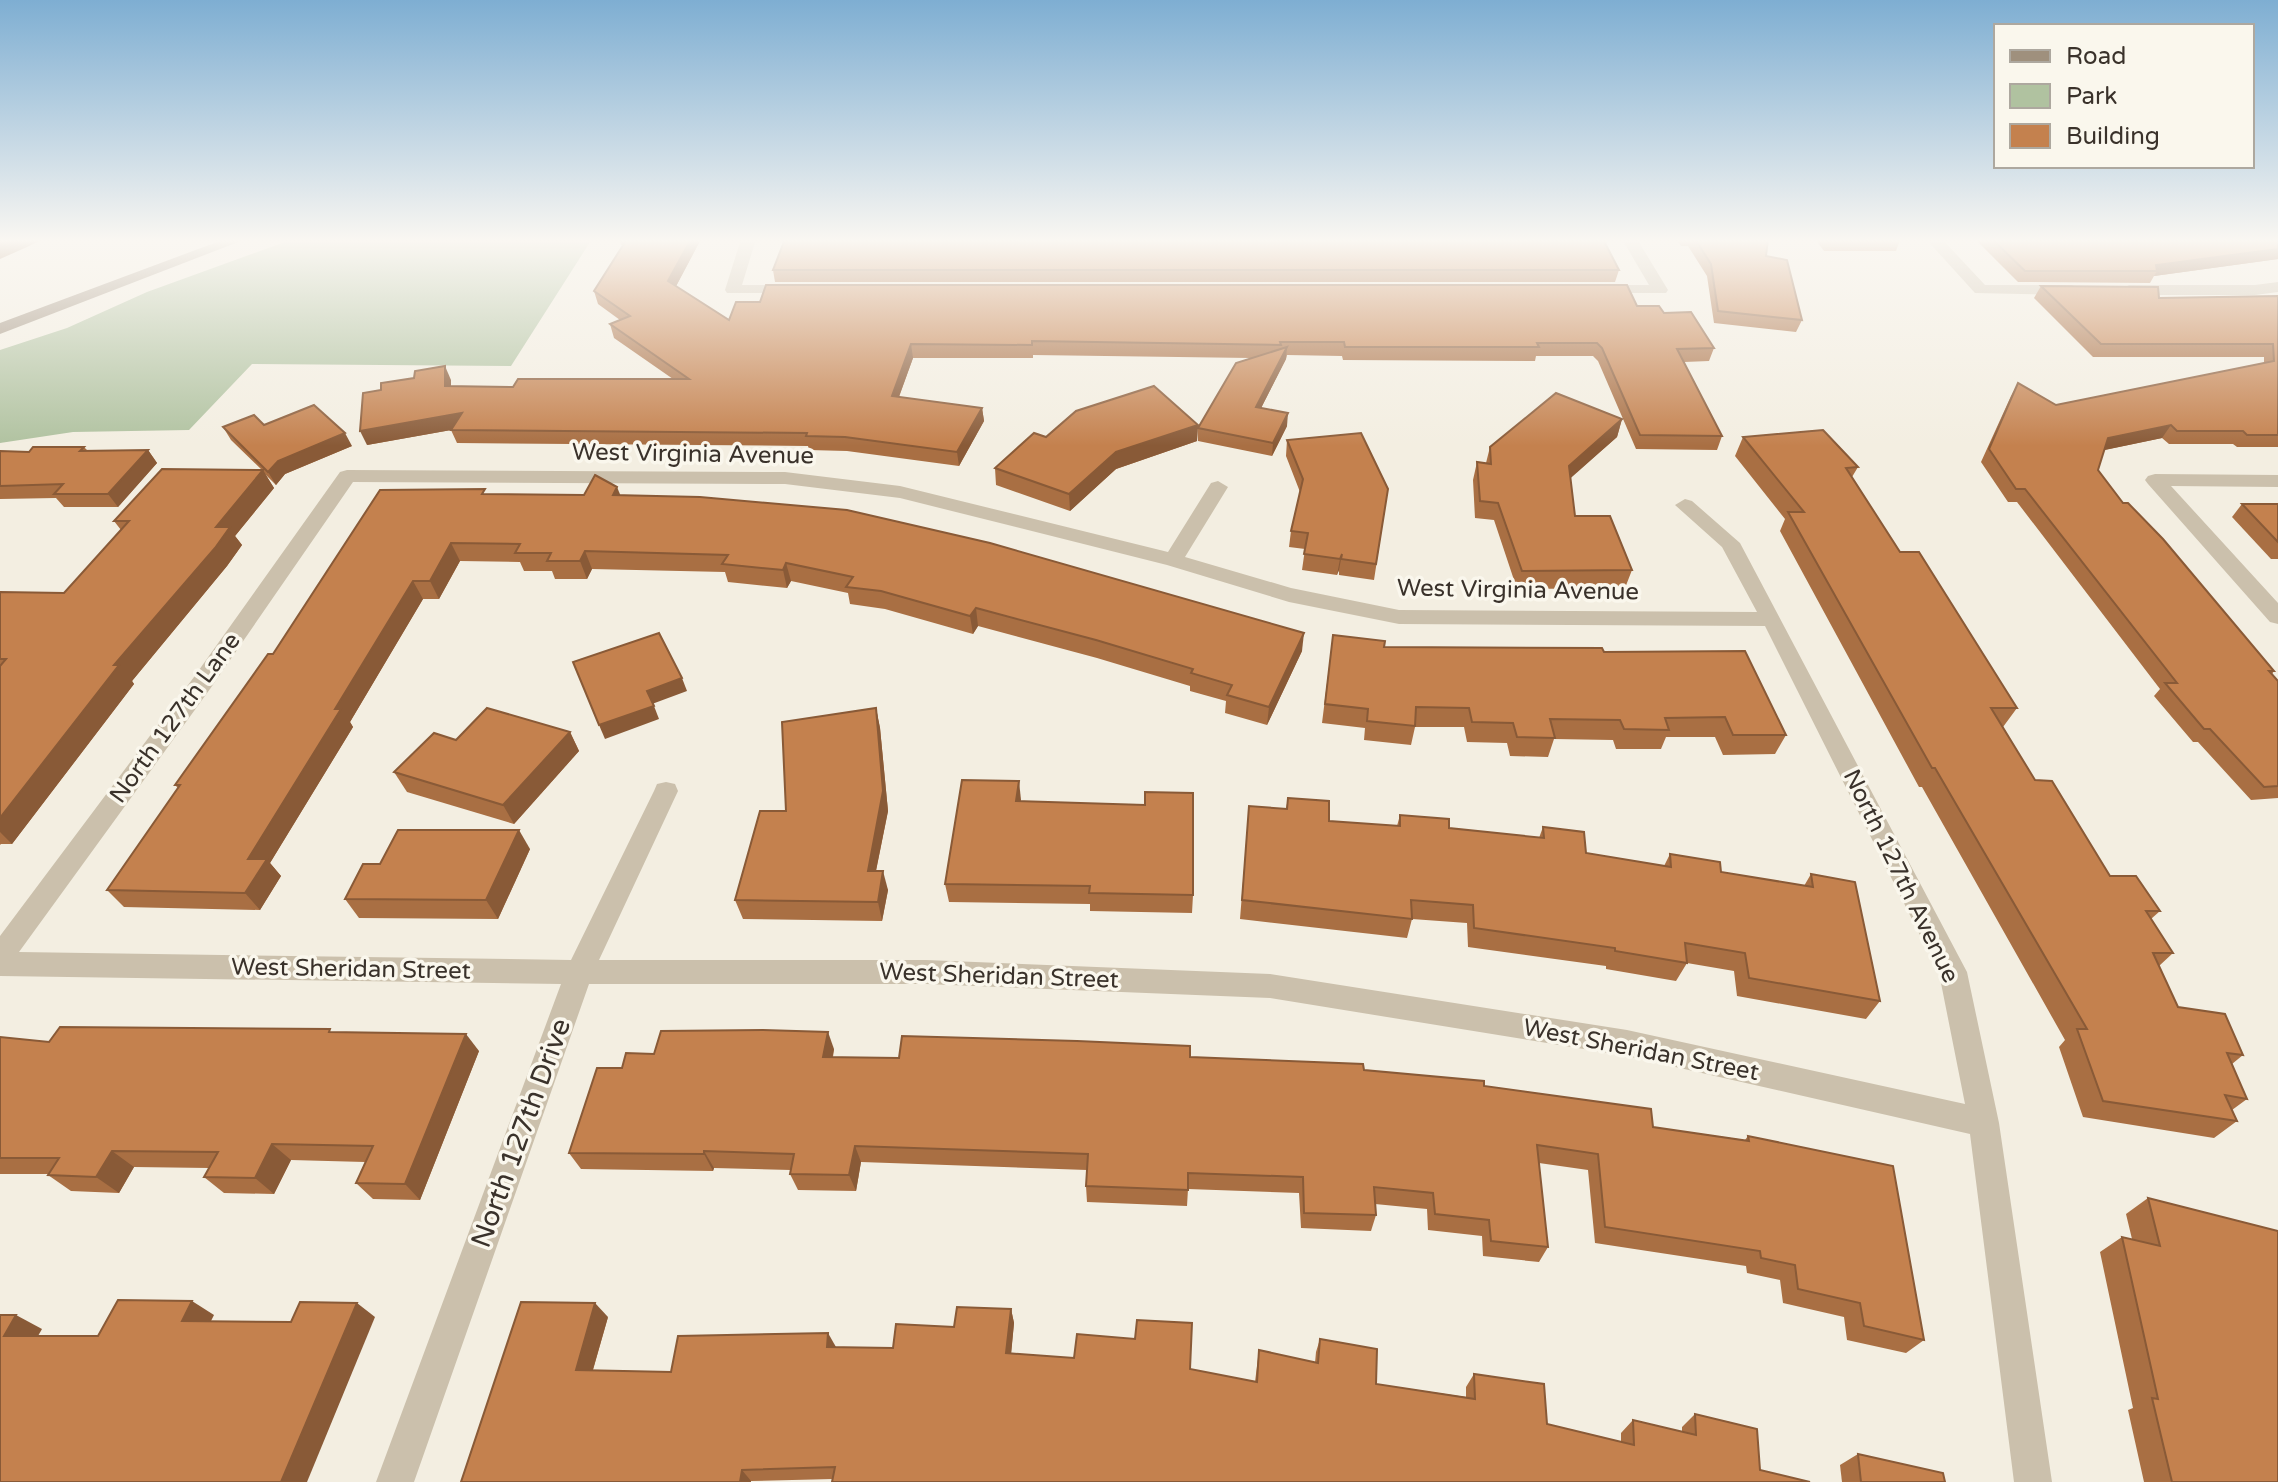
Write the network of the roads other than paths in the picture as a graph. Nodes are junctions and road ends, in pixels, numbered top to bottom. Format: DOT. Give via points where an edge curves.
graph roads {
  1 [pos="55,308"];
  2 [pos="0,329"];
  3 [pos="347,476"];
  4 [pos="2278,481"];
  5 [pos="1218,487"];
  6 [pos="1685,505"];
  7 [pos="1173,560"];
  8 [pos="2278,617"];
  9 [pos="1772,619"];
  10 [pos="666,791"];
  11 [pos="0,957"];
  12 [pos="0,964"];
  13 [pos="579,972"];
  14 [pos="1984,1123"];
  15 [pos="395,1482"];
  16 [pos="2033,1482"];
  1 -- 2 [label="street"];
  3 -- 7 [label="street, West Virginia Avenue" via="785,478 900,492"];
  3 -- 11 [label="street, North 127th Lane"];
  4 -- 8 [label="street" via="2155,480"];
  5 -- 7 [label="street"];
  6 -- 9 [label="street, North 127th Avenue" via="1730,543"];
  7 -- 9 [label="street, West Virginia Avenue" via="1289,595 1399,617"];
  9 -- 14 [label="street, North 127th Avenue" via="1953,972"];
  10 -- 13 [label="street, North 127th Drive"];
  12 -- 13 [label="street, West Sheridan Street"];
  13 -- 14 [label="street, West Sheridan Street" via="926,972 1270,986 1627,1043"];
  13 -- 15 [label="street, North 127th Drive"];
  14 -- 16 [label="street, North 127th Avenue"];
}
